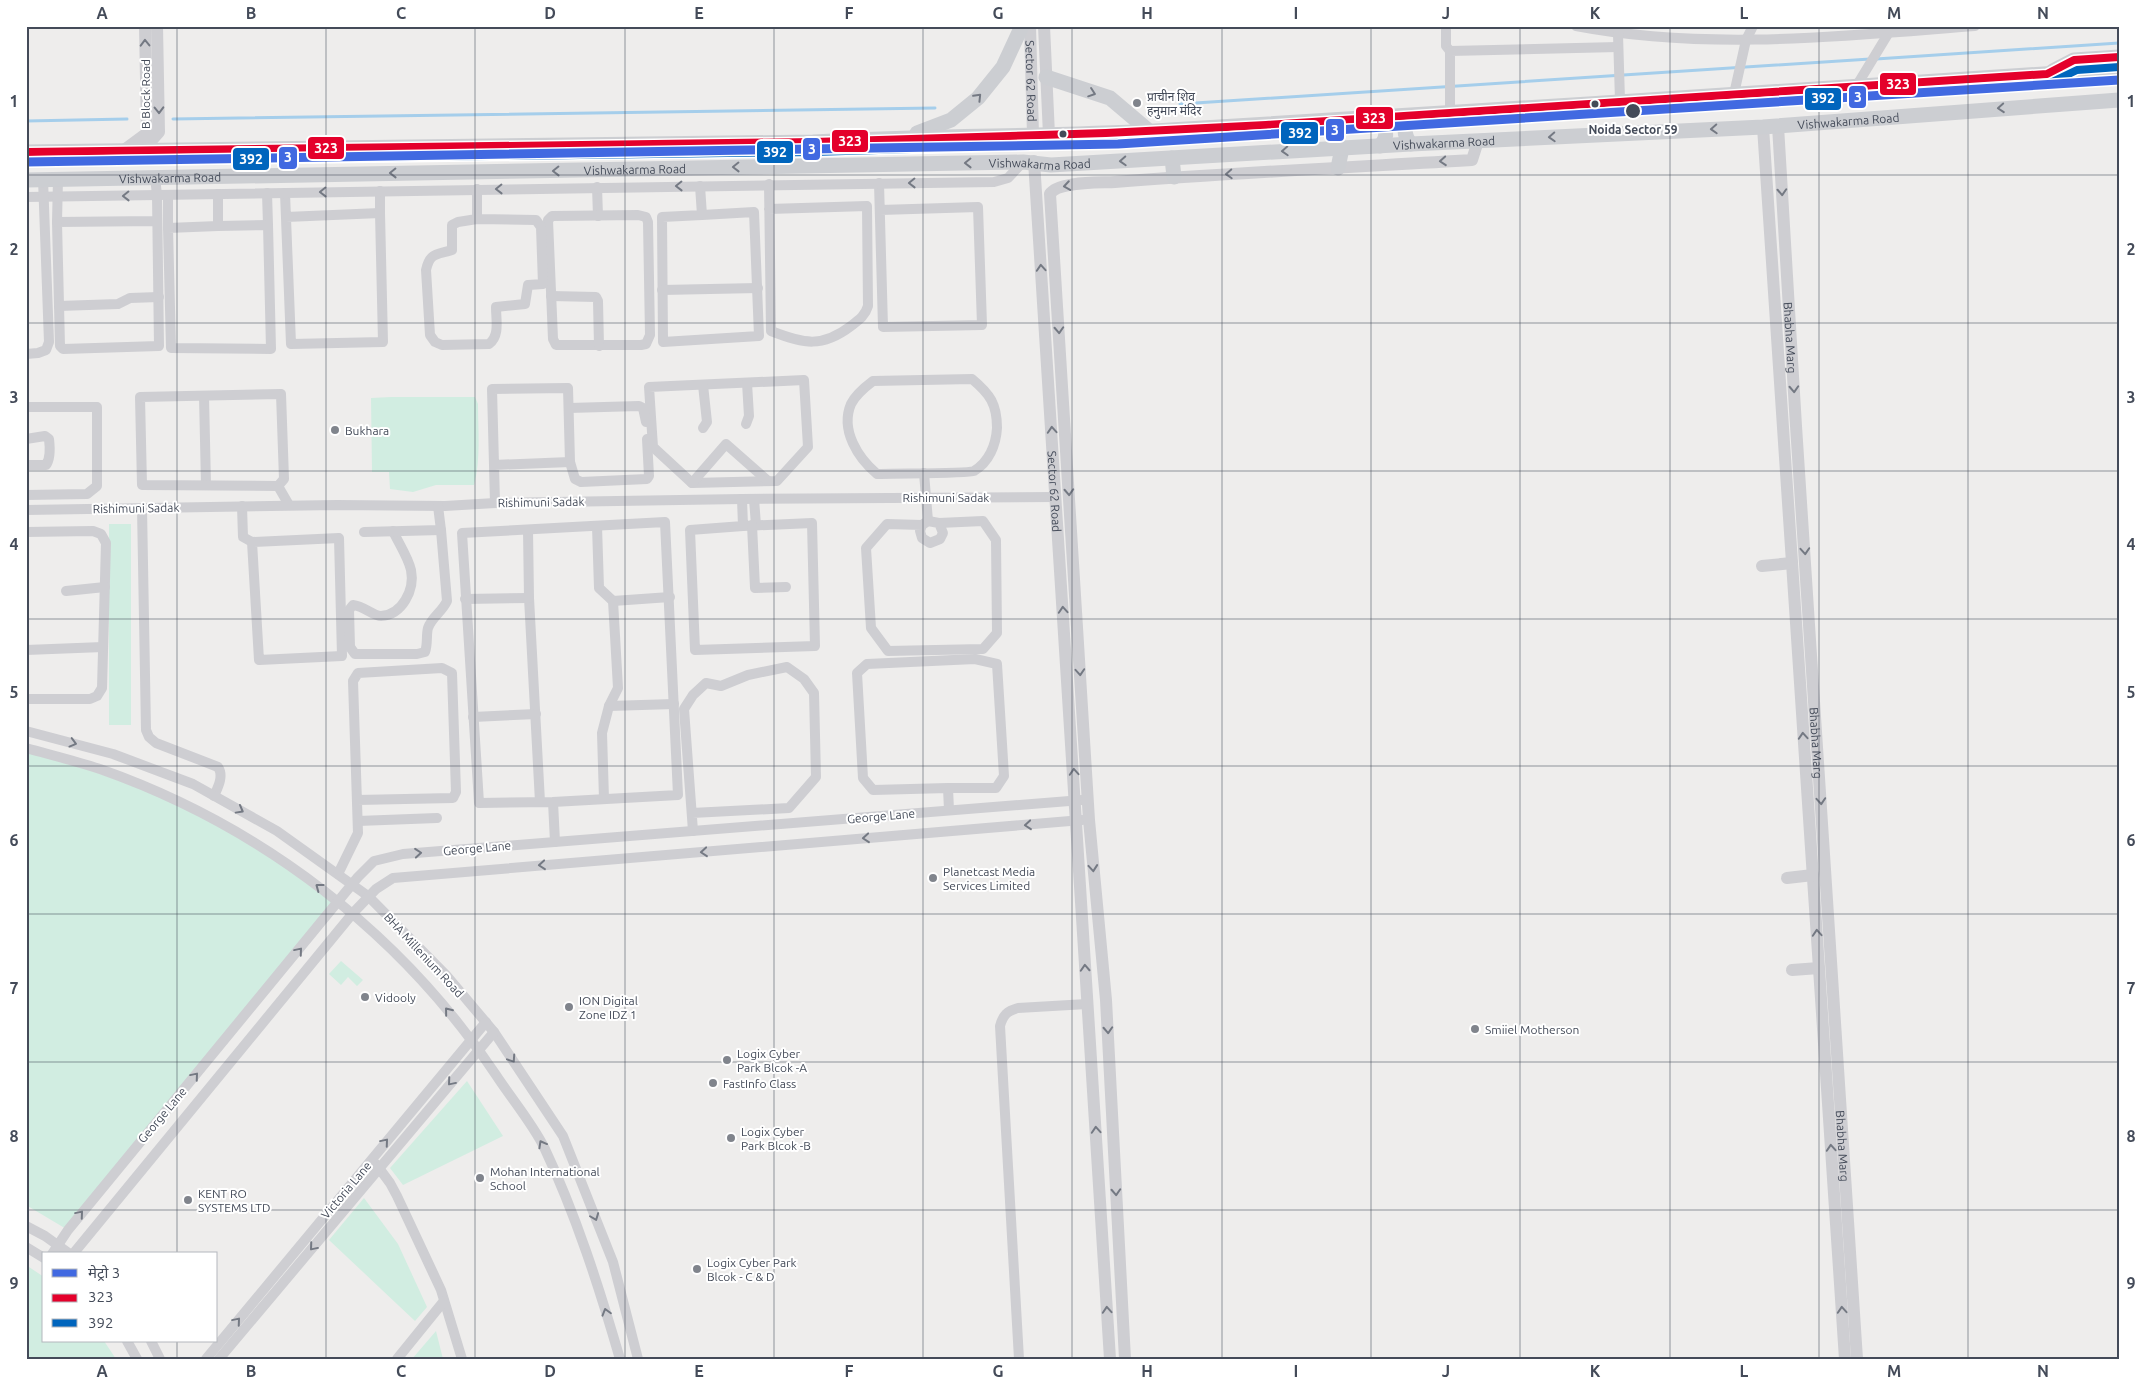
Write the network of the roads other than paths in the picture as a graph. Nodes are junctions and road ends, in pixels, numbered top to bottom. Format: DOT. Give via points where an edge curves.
graph roads {
  1 [pos="145,26"];
  2 [pos="157,26"];
  3 [pos="1022,26"];
  4 [pos="1030,26"];
  5 [pos="1044,26"];
  6 [pos="1446,26"];
  7 [pos="1576,26"];
  8 [pos="1753,26"];
  9 [pos="1975,26"];
  10 [pos="1620,30"];
  11 [pos="1891,30"];
  12 [pos="1746,40"];
  13 [pos="1618,47"];
  14 [pos="1450,51"];
  15 [pos="2119,57"];
  16 [pos="2119,70"];
  17 [pos="2047,74"];
  18 [pos="1046,77"];
  19 [pos="1857,85"];
  20 [pos="1734,94"];
  21 [pos="2119,100"];
  22 [pos="1620,101"];
  23 [pos="2050,105"];
  24 [pos="2119,110"];
  25 [pos="1450,113"];
  26 [pos="1410,116"];
  27 [pos="1377,118"];
  28 [pos="1778,126"];
  29 [pos="1763,127"];
  30 [pos="1149,131"];
  31 [pos="1034,135"];
  32 [pos="1049,135"];
  33 [pos="906,137"];
  34 [pos="1478,141"];
  35 [pos="601,144"];
  36 [pos="1411,144"];
  37 [pos="576,145"];
  38 [pos="1380,146"];
  39 [pos="1342,148"];
  40 [pos="124,150"];
  41 [pos="143,150"];
  42 [pos="26,152"];
  43 [pos="1172,158"];
  44 [pos="1029,162"];
  45 [pos="1338,168"];
  46 [pos="1781,169"];
  47 [pos="602,170"];
  48 [pos="1766,170"];
  49 [pos="578,171"];
  50 [pos="1174,176"];
  51 [pos="155,177"];
  52 [pos="50,179"];
  53 [pos="26,180"];
  54 [pos="879,183"];
  55 [pos="769,184"];
  56 [pos="700,186"];
  57 [pos="597,187"];
  58 [pos="477,189"];
  59 [pos="380,191"];
  60 [pos="267,193"];
  61 [pos="286,193"];
  62 [pos="218,194"];
  63 [pos="162,195"];
  64 [pos="26,197"];
  65 [pos="44,197"];
  66 [pos="58,197"];
  67 [pos="769,209"];
  68 [pos="880,210"];
  69 [pos="380,213"];
  70 [pos="702,215"];
  71 [pos="598,216"];
  72 [pos="286,217"];
  73 [pos="477,219"];
  74 [pos="158,221"];
  75 [pos="57,222"];
  76 [pos="268,225"];
  77 [pos="218,226"];
  78 [pos="168,228"];
  79 [pos="758,288"];
  80 [pos="662,290"];
  81 [pos="551,296"];
  82 [pos="159,297"];
  83 [pos="59,306"];
  84 [pos="599,346"];
  85 [pos="26,354"];
  86 [pos="1061,365"];
  87 [pos="1048,366"];
  88 [pos="747,383"];
  89 [pos="704,385"];
  90 [pos="204,396"];
  91 [pos="26,407"];
  92 [pos="569,408"];
  93 [pos="746,424"];
  94 [pos="703,428"];
  95 [pos="26,439"];
  96 [pos="570,462"];
  97 [pos="26,465"];
  98 [pos="494,465"];
  99 [pos="924,473"];
  100 [pos="768,481"];
  101 [pos="731,482"];
  102 [pos="692,483"];
  103 [pos="206,486"];
  104 [pos="278,486"];
  105 [pos="26,495"];
  106 [pos="927,497"];
  107 [pos="1056,497"];
  108 [pos="737,499"];
  109 [pos="754,499"];
  110 [pos="495,503"];
  111 [pos="242,506"];
  112 [pos="289,506"];
  113 [pos="438,506"];
  114 [pos="142,508"];
  115 [pos="26,510"];
  116 [pos="925,523"];
  117 [pos="939,524"];
  118 [pos="750,525"];
  119 [pos="597,526"];
  120 [pos="440,530"];
  121 [pos="528,530"];
  122 [pos="26,532"];
  123 [pos="364,532"];
  124 [pos="393,532"];
  125 [pos="252,542"];
  126 [pos="1792,563"];
  127 [pos="1762,566"];
  128 [pos="786,586"];
  129 [pos="104,587"];
  130 [pos="66,591"];
  131 [pos="670,597"];
  132 [pos="529,598"];
  133 [pos="465,600"];
  134 [pos="613,601"];
  135 [pos="103,647"];
  136 [pos="26,650"];
  137 [pos="26,699"];
  138 [pos="674,704"];
  139 [pos="610,706"];
  140 [pos="536,714"];
  141 [pos="473,717"];
  142 [pos="26,731"];
  143 [pos="26,748"];
  144 [pos="948,788"];
  145 [pos="214,796"];
  146 [pos="604,799"];
  147 [pos="357,800"];
  148 [pos="1081,800"];
  149 [pos="540,802"];
  150 [pos="553,802"];
  151 [pos="949,810"];
  152 [pos="692,813"];
  153 [pos="437,818"];
  154 [pos="1083,820"];
  155 [pos="358,821"];
  156 [pos="693,831"];
  157 [pos="555,842"];
  158 [pos="338,874"];
  159 [pos="1813,875"];
  160 [pos="1787,878"];
  161 [pos="352,884"];
  162 [pos="368,896"];
  163 [pos="338,902"];
  164 [pos="353,913"];
  165 [pos="1819,968"];
  166 [pos="1792,970"];
  167 [pos="1087,1004"];
  168 [pos="486,1022"];
  169 [pos="494,1032"];
  170 [pos="471,1040"];
  171 [pos="479,1050"];
  172 [pos="372,1159"];
  173 [pos="379,1168"];
  174 [pos="26,1226"];
  175 [pos="26,1247"];
  176 [pos="55,1250"];
  177 [pos="73,1252"];
  178 [pos="42,1257"];
  179 [pos="444,1302"];
  180 [pos="128,1342"];
  181 [pos="152,1342"];
  182 [pos="137,1359"];
  183 [pos="160,1359"];
  184 [pos="206,1359"];
  185 [pos="220,1359"];
  186 [pos="397,1359"];
  187 [pos="462,1359"];
  188 [pos="620,1359"];
  189 [pos="638,1359"];
  190 [pos="1019,1359"];
  191 [pos="1110,1359"];
  192 [pos="1124,1359"];
  193 [pos="1845,1359"];
  194 [pos="1857,1359"];
  40 -- 1 [label="street, B Block Road, one-way" via="147,133"];
  2 -- 41 [label="street, one-way" via="160,132"];
  33 -- 3 [label="main road, one-way" via="951,120 978,98 1003,67"];
  4 -- 31 [label="street, Sector 62 Road"];
  5 -- 18 [label="street, Sector 62 Road"];
  6 -- 14 [label="street" via="1446,46"];
  7 -- 10 [label="street"];
  8 -- 12 [label="street"];
  9 -- 11 [label="street"];
  10 -- 12 [label="street"];
  10 -- 13 [label="street"];
  11 -- 12 [label="street"];
  11 -- 19 [label="street"];
  12 -- 20 [label="street"];
  13 -- 14 [label="street"];
  13 -- 22 [label="street"];
  14 -- 25 [label="street"];
  15 -- 17 [label="main road" via="2074,60"];
  16 -- 17 [label="main road, Vishwakarma Road"];
  17 -- 19 [label="main road, Vishwakarma Road"];
  18 -- 30 [label="main road, one-way" via="1110,98"];
  18 -- 32 [label="street, Sector 62 Road"];
  19 -- 20 [label="main road, Vishwakarma Road"];
  20 -- 22 [label="main road, Vishwakarma Road"];
  21 -- 23 [label="main road, Vishwakarma Road"];
  22 -- 25 [label="main road, Vishwakarma Road"];
  23 -- 24 [label="main road" via="2078,112"];
  23 -- 28 [label="main road, Vishwakarma Road, one-way"];
  25 -- 26 [label="main road, Vishwakarma Road"];
  26 -- 27 [label="main road, Vishwakarma Road"];
  26 -- 36 [label="main road" via="1405,131"];
  27 -- 30 [label="main road, Vishwakarma Road"];
  27 -- 38 [label="main road" via="1384,123 1386,131 1385,141"];
  28 -- 29 [label="main road, Vishwakarma Road"];
  28 -- 46 [label="street, Bhabha Marg"];
  29 -- 34 [label="main road, Vishwakarma Road, one-way"];
  29 -- 48 [label="street, Bhabha Marg"];
  30 -- 32 [label="main road, Vishwakarma Road"];
  31 -- 32 [label="main road, Vishwakarma Road"];
  31 -- 33 [label="main road, Vishwakarma Road"];
  33 -- 35 [label="main road, Vishwakarma Road" via="813,142"];
  34 -- 36 [label="main road, Vishwakarma Road"];
  34 -- 45 [label="street, one-way" via="1472,160"];
  35 -- 37 [label="main road, Vishwakarma Road"];
  35 -- 47 [label="main road" via="595,154"];
  36 -- 38 [label="main road, Vishwakarma Road"];
  37 -- 41 [label="main road, Vishwakarma Road"];
  37 -- 49 [label="main road" via="584,155"];
  38 -- 39 [label="main road, Vishwakarma Road"];
  39 -- 43 [label="main road, Vishwakarma Road, one-way"];
  39 -- 45 [label="main road"];
  40 -- 41 [label="main road, Vishwakarma Road"];
  40 -- 42 [label="main road, Vishwakarma Road"];
  43 -- 44 [label="main road, Vishwakarma Road, one-way" via="1051,165"];
  43 -- 50 [label="main road"];
  44 -- 47 [label="main road, Vishwakarma Road, one-way"];
  44 -- 54 [label="street, one-way" via="1008,178 994,182"];
  87 -- 44 [label="street, Sector 62 Road, one-way"];
  45 -- 50 [label="street, one-way"];
  46 -- 48 [label="street"];
  46 -- 194 [label="street, Bhabha Marg, one-way"];
  47 -- 49 [label="main road, Vishwakarma Road"];
  48 -- 126 [label="street, Bhabha Marg"];
  49 -- 51 [label="main road, Vishwakarma Road, one-way"];
  50 -- 86 [label="street, Sector 62 Road, one-way" via="1078,184 1056,188 1050,194"];
  51 -- 52 [label="main road, Vishwakarma Road"];
  51 -- 63 [label="street"];
  52 -- 53 [label="main road, Vishwakarma Road"];
  52 -- 65 [label="street"];
  52 -- 66 [label="street"];
  54 -- 55 [label="street"];
  54 -- 68 [label="street"];
  55 -- 56 [label="street"];
  55 -- 67 [label="street"];
  56 -- 57 [label="street, one-way"];
  56 -- 70 [label="street"];
  57 -- 58 [label="street, one-way"];
  57 -- 71 [label="street"];
  58 -- 59 [label="street"];
  58 -- 73 [label="street"];
  59 -- 61 [label="street, one-way"];
  59 -- 69 [label="street"];
  60 -- 61 [label="street"];
  60 -- 62 [label="street"];
  60 -- 76 [label="street"];
  61 -- 72 [label="street"];
  62 -- 63 [label="street"];
  62 -- 77 [label="street"];
  63 -- 66 [label="street, one-way"];
  63 -- 74 [label="street"];
  63 -- 78 [label="street"];
  64 -- 65 [label="street"];
  65 -- 66 [label="street"];
  65 -- 85 [label="street" via="49,342 46,350"];
  66 -- 75 [label="street"];
  67 -- 67 [label="street" via="771,332 806,342 830,340 865,315 868,306 867,206"];
  68 -- 68 [label="street" via="883,327 982,325 978,207"];
  69 -- 72 [label="street"];
  69 -- 72 [label="street" via="383,342 291,344"];
  70 -- 79 [label="street" via="754,212"];
  70 -- 80 [label="street" via="662,217"];
  71 -- 81 [label="street" via="552,216 548,220"];
  71 -- 84 [label="street" via="638,215 648,222 650,335 646,344"];
  73 -- 73 [label="street" via="536,220 541,227 543,284 528,286 525,304 496,307 496,335 489,344 435,342 430,335 428,260 435,254 452,250 452,226"];
  74 -- 75 [label="street"];
  74 -- 82 [label="street"];
  75 -- 83 [label="street"];
  76 -- 77 [label="street"];
  76 -- 78 [label="street" via="272,348 171,348"];
  77 -- 78 [label="street"];
  79 -- 80 [label="street"];
  79 -- 80 [label="street" via="759,336 663,342"];
  81 -- 84 [label="street" via="556,345"];
  81 -- 84 [label="street" via="596,297"];
  82 -- 83 [label="street" via="130,298 118,304"];
  82 -- 83 [label="street" via="159,346 63,349 60,346"];
  86 -- 87 [label="street"];
  86 -- 148 [label="street, Sector 62 Road, one-way"];
  107 -- 87 [label="street, Sector 62 Road, one-way"];
  88 -- 89 [label="street"];
  88 -- 93 [label="street" via="749,416"];
  88 -- 100 [label="street" via="804,380 808,447 777,481"];
  89 -- 94 [label="street" via="707,422"];
  89 -- 102 [label="street" via="650,387 653,447"];
  90 -- 103 [label="street"];
  90 -- 103 [label="street" via="140,397 142,485"];
  90 -- 104 [label="street" via="281,394 284,480"];
  91 -- 105 [label="street" via="97,407 97,486 87,494"];
  92 -- 96 [label="street"];
  92 -- 96 [label="street" via="643,408 649,476 642,480 581,482 575,478"];
  92 -- 98 [label="street" via="568,388 492,389"];
  95 -- 97 [label="street" via="45,436 50,445 46,465"];
  96 -- 98 [label="street"];
  98 -- 110 [label="street"];
  99 -- 99 [label="street" via="877,474 853,447 849,423 851,405 873,380 972,379 989,393 997,428 995,447 984,462 972,472"];
  99 -- 106 [label="street"];
  100 -- 101 [label="street"];
  100 -- 102 [label="street" via="726,444"];
  101 -- 102 [label="street"];
  101 -- 108 [label="street"];
  103 -- 104 [label="street"];
  104 -- 112 [label="street"];
  106 -- 107 [label="street, Rishimuni Sadak"];
  106 -- 109 [label="street, Rishimuni Sadak"];
  106 -- 116 [label="street"];
  148 -- 107 [label="street, Sector 62 Road, one-way"];
  108 -- 109 [label="street, Rishimuni Sadak"];
  108 -- 110 [label="street, Rishimuni Sadak"];
  108 -- 118 [label="street"];
  109 -- 118 [label="street"];
  110 -- 113 [label="street, Rishimuni Sadak"];
  111 -- 112 [label="street, Rishimuni Sadak"];
  111 -- 114 [label="street, Rishimuni Sadak"];
  111 -- 125 [label="street" via="242,537"];
  112 -- 113 [label="street, Rishimuni Sadak"];
  113 -- 120 [label="street"];
  114 -- 115 [label="street, Rishimuni Sadak"];
  114 -- 145 [label="street" via="146,730 156,743 218,767 221,778"];
  116 -- 117 [label="street"];
  116 -- 117 [label="street" via="920,535 930,543 937,542 942,536"];
  116 -- 117 [label="street" via="887,524 866,548 871,628 888,651 983,649 997,633 996,540 983,521"];
  118 -- 118 [label="street" via="690,530 695,650 815,646 812,523"];
  118 -- 128 [label="street" via="755,588"];
  119 -- 121 [label="street"];
  119 -- 131 [label="street" via="665,522"];
  119 -- 134 [label="street" via="599,588"];
  120 -- 124 [label="street"];
  120 -- 124 [label="street" via="447,601 428,628 426,652 355,654 350,647 350,610 353,605 379,616 394,614 410,590 411,571"];
  121 -- 132 [label="street"];
  121 -- 133 [label="street" via="462,533"];
  122 -- 129 [label="street" via="93,531 101,534 106,543"];
  123 -- 124 [label="street"];
  125 -- 125 [label="street" via="339,538 342,656 259,660"];
  126 -- 127 [label="street"];
  159 -- 126 [label="street, Bhabha Marg, one-way"];
  129 -- 130 [label="street"];
  129 -- 135 [label="street"];
  131 -- 134 [label="street"];
  131 -- 138 [label="street"];
  132 -- 133 [label="street"];
  132 -- 140 [label="street"];
  133 -- 141 [label="street"];
  134 -- 139 [label="street" via="618,688"];
  135 -- 136 [label="street"];
  135 -- 137 [label="street" via="102,688 97,696 90,699"];
  138 -- 139 [label="street"];
  138 -- 146 [label="street" via="678,795"];
  139 -- 146 [label="street" via="602,733"];
  140 -- 141 [label="street"];
  140 -- 149 [label="street"];
  141 -- 149 [label="street" via="479,803"];
  142 -- 145 [label="street, BHA Millenium Road, one-way" via="113,754 194,784"];
  163 -- 143 [label="street, BHA Millenium Road, one-way" via="272,852 190,806 100,769"];
  144 -- 144 [label="street" via="873,790 862,778 857,673 867,664 975,659 997,664 1004,776 996,788"];
  144 -- 151 [label="street"];
  145 -- 158 [label="street, BHA Millenium Road, one-way" via="277,831"];
  146 -- 150 [label="street"];
  147 -- 147 [label="street" via="352,681 358,673 442,668 452,673 456,792 453,798"];
  147 -- 155 [label="street"];
  148 -- 151 [label="street, George Lane"];
  148 -- 154 [label="street, Sector 62 Road"];
  149 -- 150 [label="street"];
  150 -- 157 [label="street"];
  151 -- 156 [label="street, George Lane"];
  152 -- 152 [label="street" via="684,709 694,695 706,683 721,686 748,675 787,667 804,679 814,693 816,777 813,782 789,808"];
  152 -- 156 [label="street"];
  153 -- 155 [label="street"];
  154 -- 162 [label="street, George Lane, one-way" via="393,878"];
  167 -- 154 [label="street, one-way"];
  154 -- 192 [label="street, one-way" via="1106,1000"];
  155 -- 158 [label="street" via="358,833"];
  156 -- 157 [label="street, George Lane"];
  161 -- 157 [label="street, George Lane, one-way" via="374,861 403,854"];
  158 -- 161 [label="street, BHA Millenium Road"];
  159 -- 160 [label="street"];
  165 -- 159 [label="street, Bhabha Marg, one-way"];
  161 -- 162 [label="street, BHA Millenium Road"];
  161 -- 163 [label="street, George Lane"];
  162 -- 164 [label="street, George Lane"];
  162 -- 168 [label="street, BHA Millenium Road" via="446,975"];
  163 -- 164 [label="street, BHA Millenium Road"];
  176 -- 163 [label="street, George Lane, one-way" via="68,1230"];
  170 -- 164 [label="street, BHA Millenium Road, one-way" via="432,991"];
  164 -- 177 [label="street, George Lane"];
  165 -- 166 [label="street"];
  193 -- 165 [label="street, Bhabha Marg, one-way"];
  167 -- 190 [label="street" via="1018,1008 1002,1017 1000,1026"];
  191 -- 167 [label="street, one-way"];
  168 -- 169 [label="street, BHA Millenium Road"];
  168 -- 170 [label="street, Victoria Lane"];
  169 -- 171 [label="street, Victoria Lane"];
  169 -- 189 [label="street, BHA Millenium Road, one-way" via="563,1136 613,1262"];
  170 -- 171 [label="street, BHA Millenium Road"];
  172 -- 170 [label="street, Victoria Lane, one-way"];
  171 -- 173 [label="street, Victoria Lane, one-way"];
  188 -- 171 [label="street, BHA Millenium Road, one-way" via="593,1266 543,1145"];
  172 -- 173 [label="street"];
  184 -- 172 [label="street, Victoria Lane, one-way"];
  173 -- 179 [label="street" via="412,1226"];
  173 -- 185 [label="street, Victoria Lane, one-way"];
  174 -- 176 [label="street"];
  175 -- 178 [label="street"];
  179 -- 186 [label="street"];
  179 -- 187 [label="street"];
  180 -- 182 [label="street"];
  181 -- 183 [label="street"];
}
